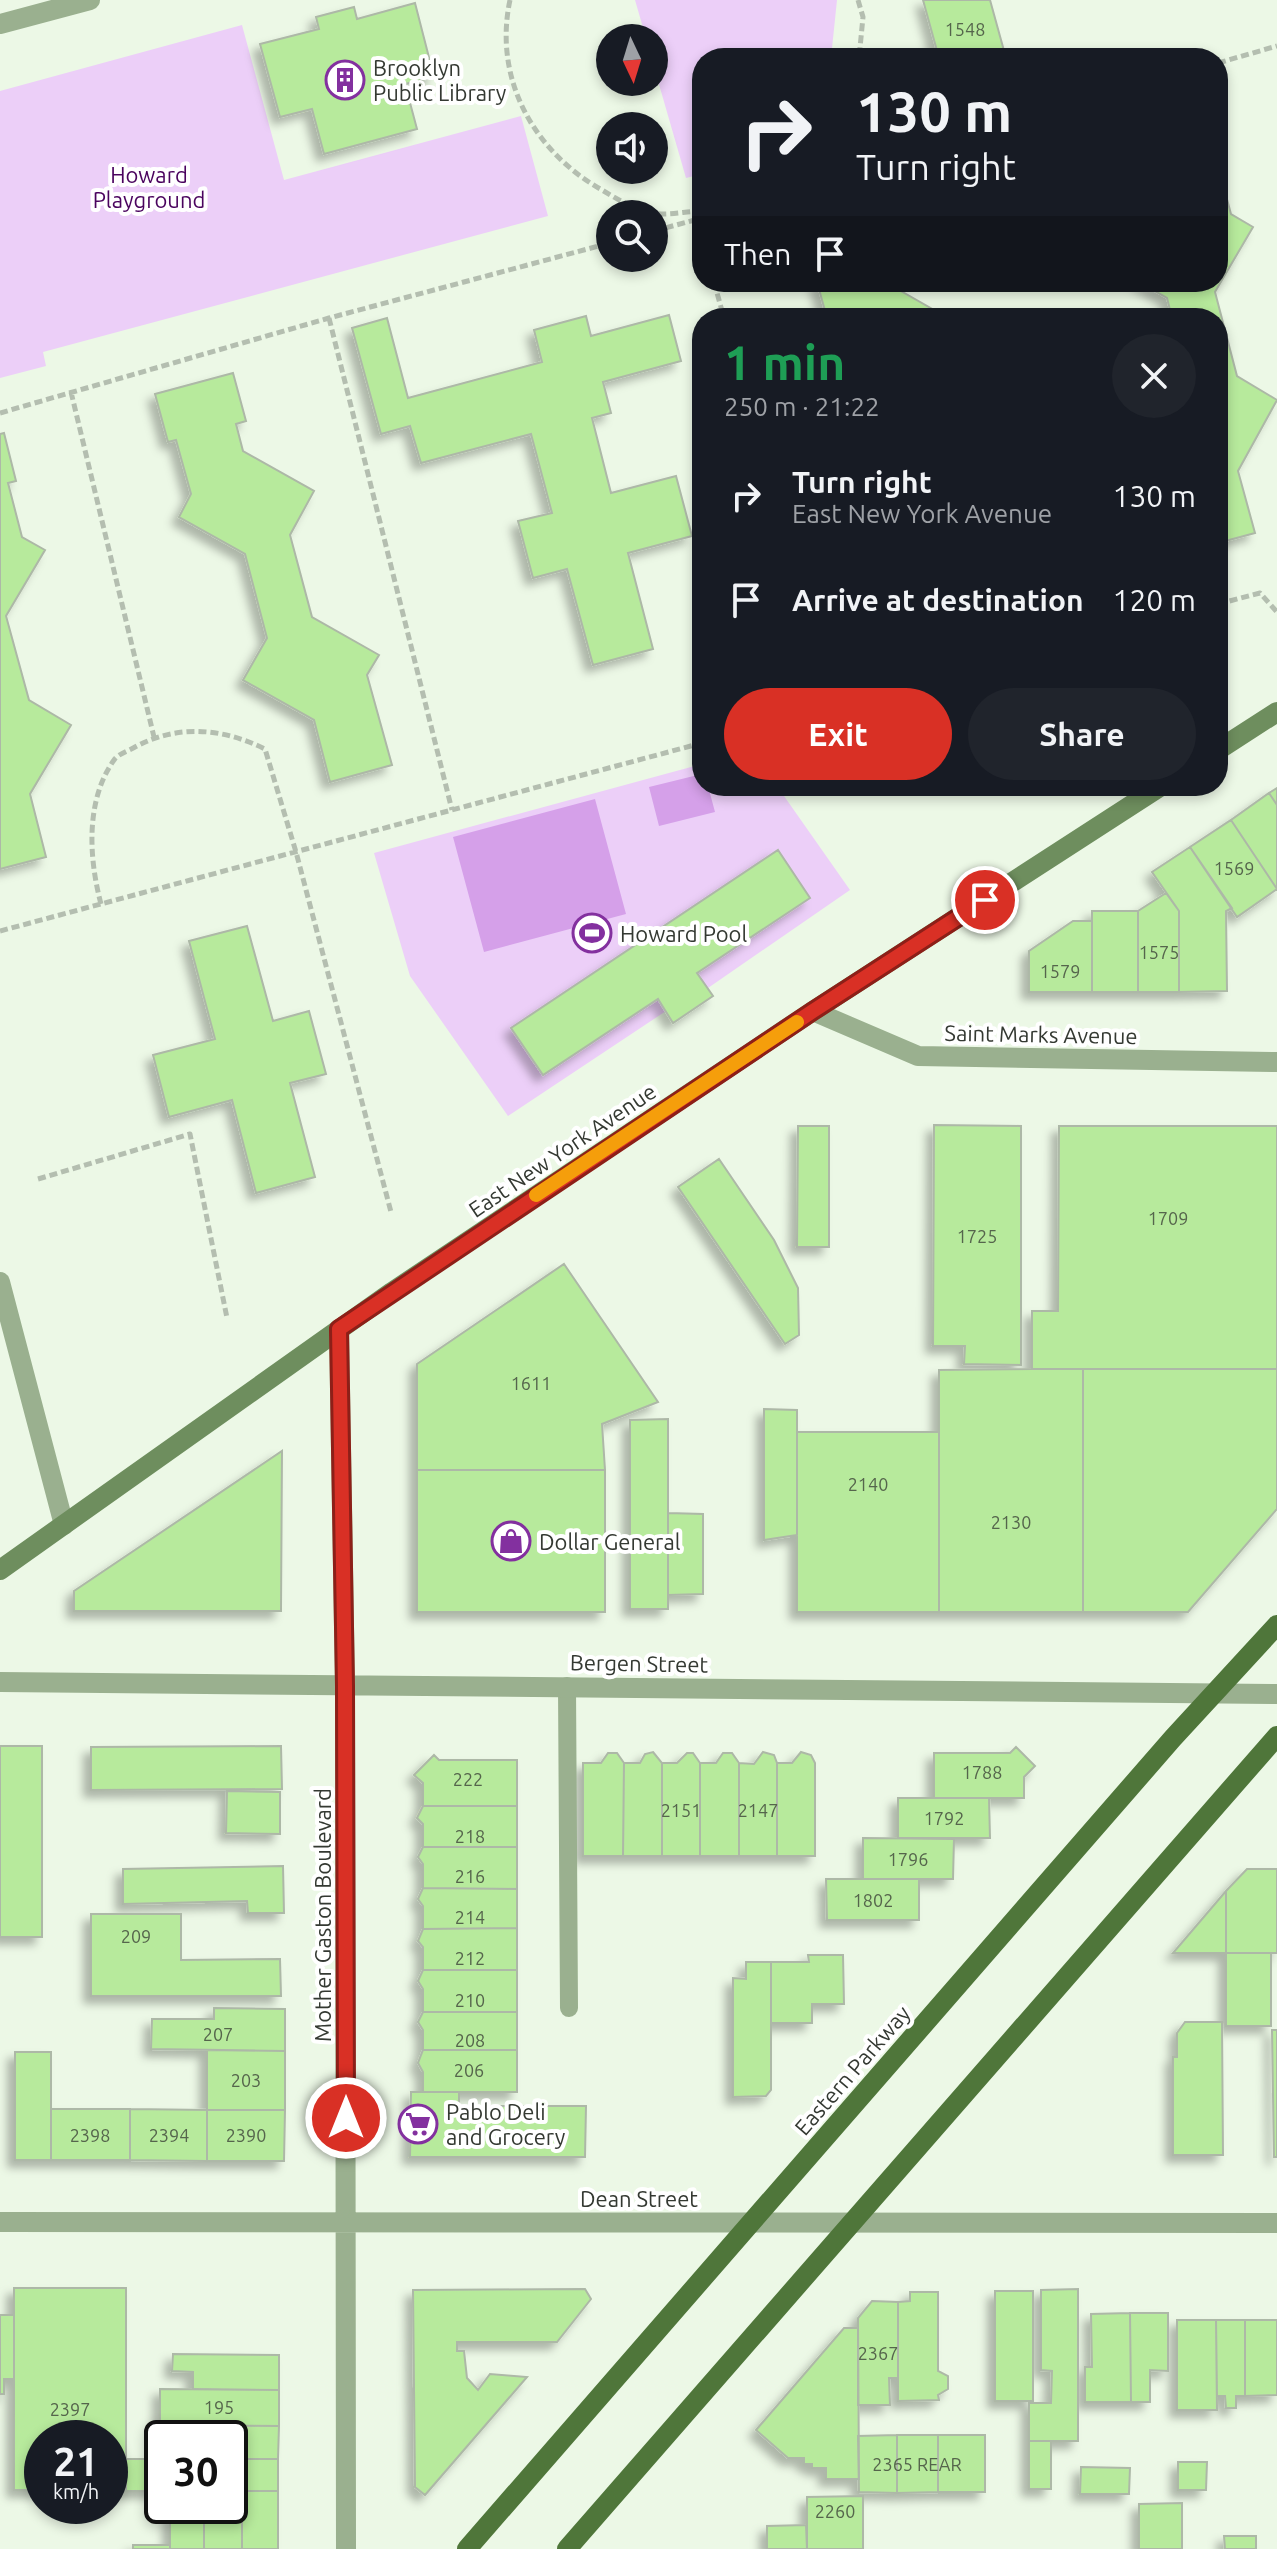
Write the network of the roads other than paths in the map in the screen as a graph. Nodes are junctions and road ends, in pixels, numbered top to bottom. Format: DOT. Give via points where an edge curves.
graph roads {
  1 [pos="90,0"];
  2 [pos="0,24"];
  3 [pos="1277,712"];
  4 [pos="1228,744"];
  5 [pos="1146,796"];
  6 [pos="813,1011"];
  7 [pos="1277,1062"];
  8 [pos="0,1282"];
  9 [pos="339,1329"];
  10 [pos="64,1525"];
  11 [pos="0,1570"];
  12 [pos="1277,1625"];
  13 [pos="0,1682"];
  14 [pos="345,1686"];
  15 [pos="567,1686"];
  16 [pos="1218,1694"];
  17 [pos="1277,1694"];
  18 [pos="1277,1736"];
  19 [pos="569,2008"];
  20 [pos="0,2222"];
  21 [pos="347,2222"];
  22 [pos="752,2222"];
  23 [pos="855,2222"];
  24 [pos="1277,2223"];
  25 [pos="346,2549"];
  26 [pos="467,2549"];
  27 [pos="567,2549"];
  1 -- 2 [label="street"];
  3 -- 4 [label="main road"];
  5 -- 6 [label="main road, East New York Avenue"];
  6 -- 7 [label="street, Saint Marks Avenue" via="918,1056"];
  6 -- 9 [label="main road, East New York Avenue"];
  8 -- 10 [label="street"];
  9 -- 10 [label="main road, East New York Avenue"];
  9 -- 14 [label="street, Mother Gaston Boulevard"];
  10 -- 11 [label="main road, East New York Avenue"];
  12 -- 16 [label="main road, Eastern Parkway"];
  13 -- 14 [label="street, Bergen Street"];
  14 -- 15 [label="street, Bergen Street"];
  14 -- 21 [label="street, Mother Gaston Boulevard"];
  15 -- 16 [label="street, Bergen Street"];
  15 -- 19 [label="lane"];
  16 -- 17 [label="street, Bergen Street"];
  16 -- 22 [label="main road, Eastern Parkway" via="1173,1738"];
  18 -- 23 [label="main road"];
  20 -- 21 [label="street, Dean Street"];
  21 -- 22 [label="street, Dean Street"];
  21 -- 25 [label="street, Mother Gaston Boulevard"];
  22 -- 23 [label="street, Dean Street"];
  22 -- 26 [label="main road, Eastern Parkway"];
  23 -- 24 [label="street, Dean Street"];
  23 -- 27 [label="main road"];
}
